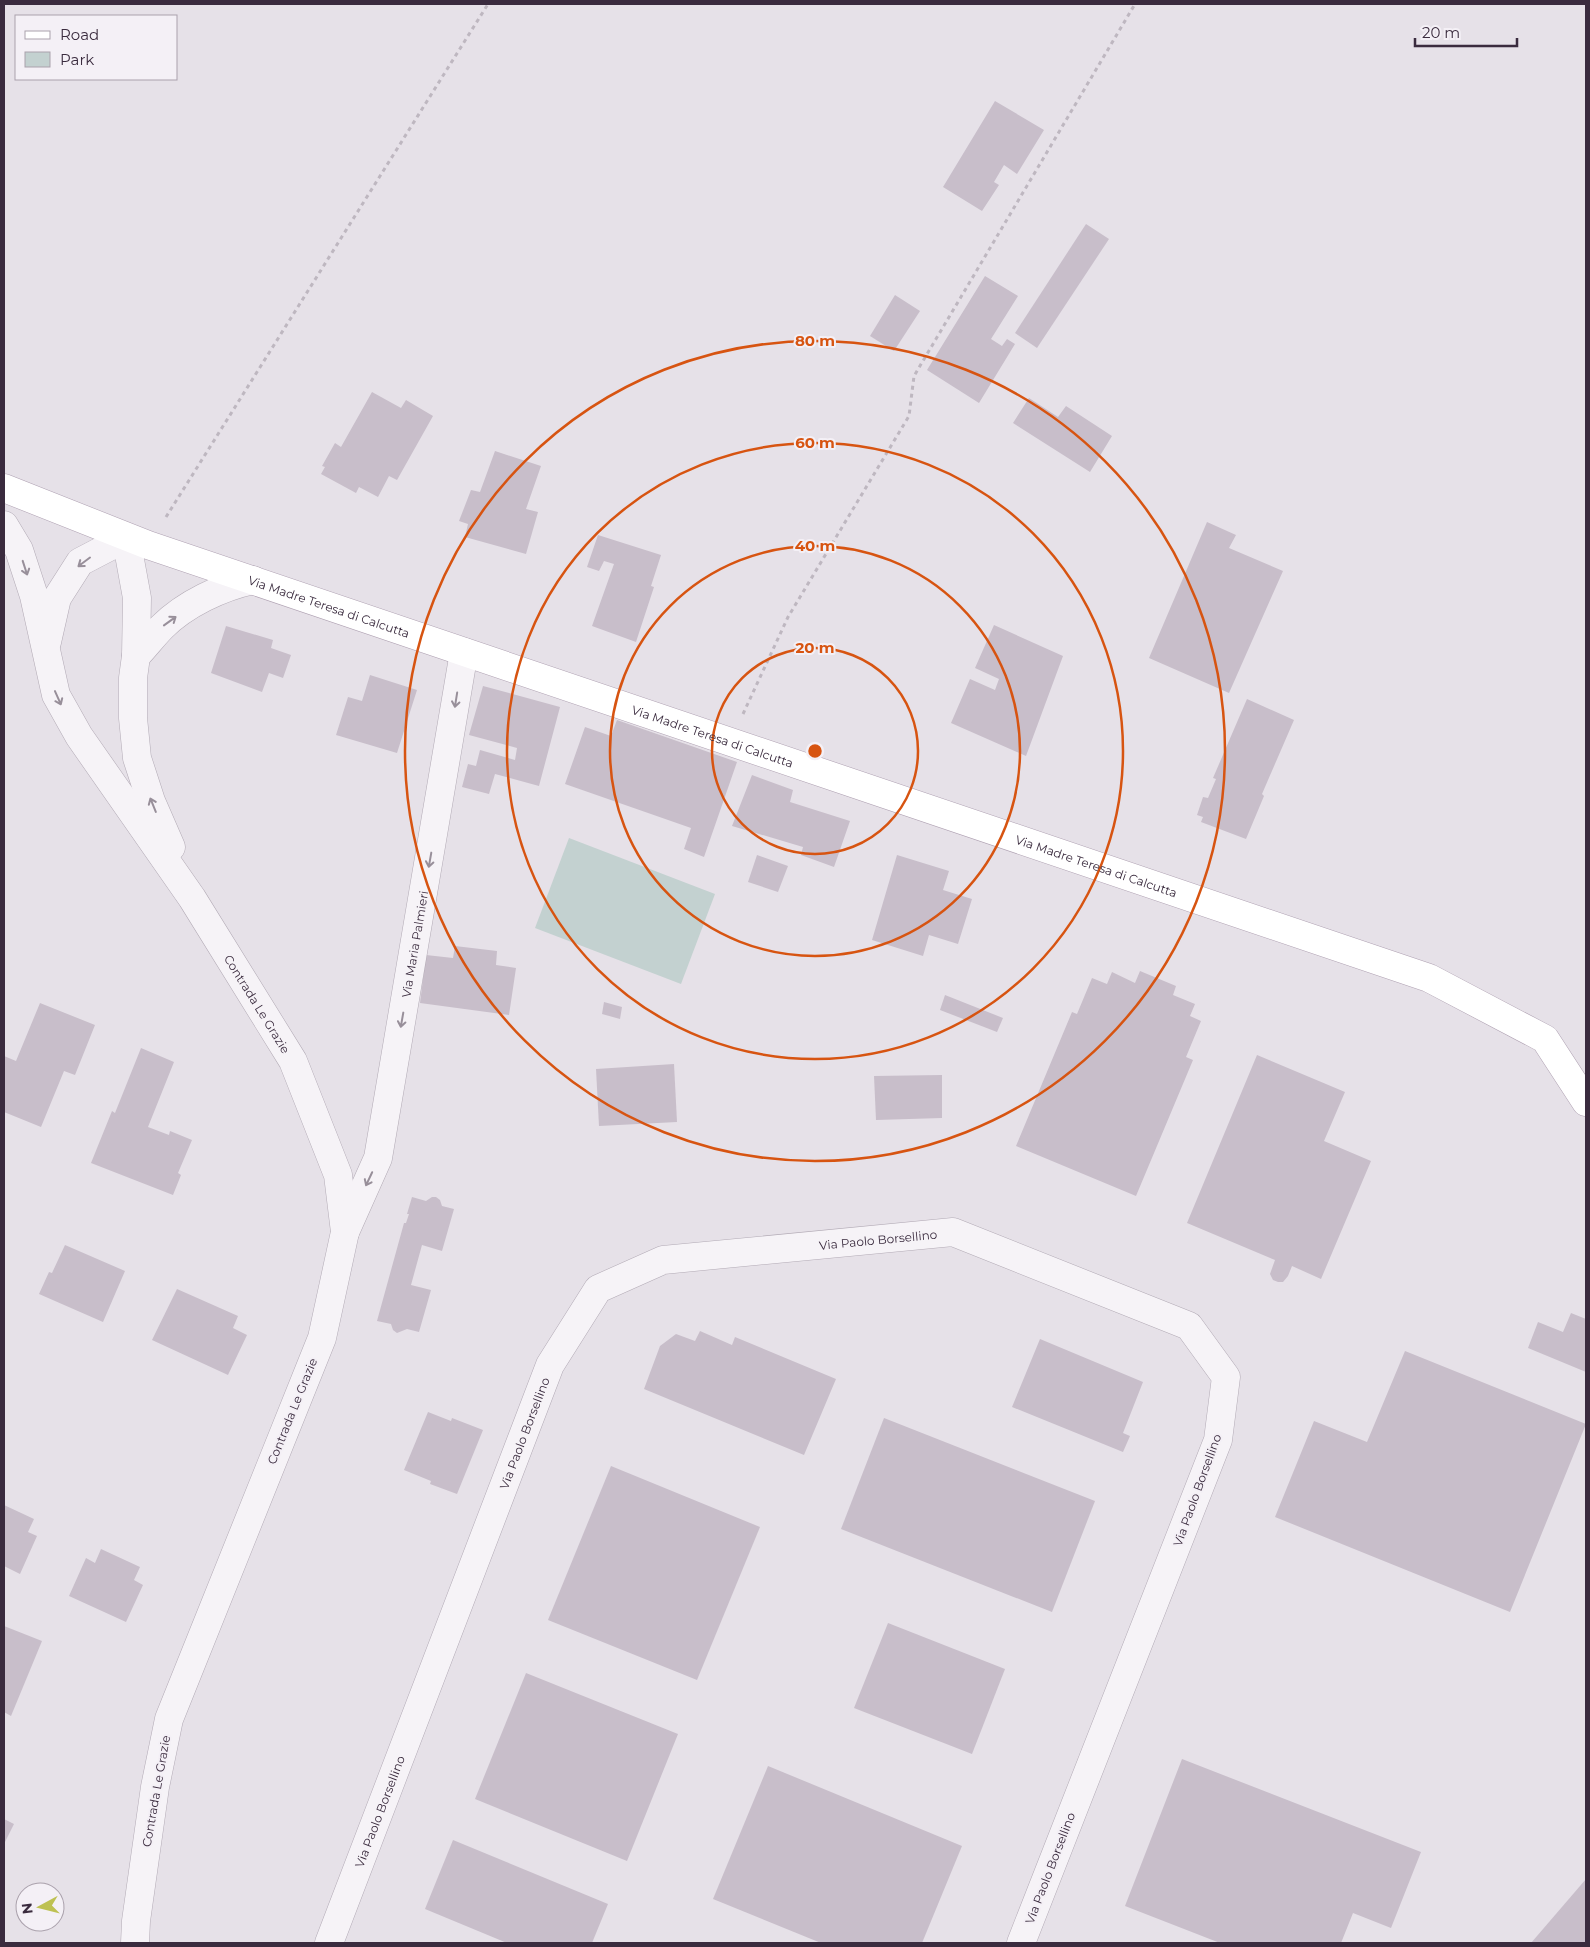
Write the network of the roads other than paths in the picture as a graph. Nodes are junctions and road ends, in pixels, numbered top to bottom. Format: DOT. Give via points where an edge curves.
graph roads {
  1 [pos="4,488"];
  2 [pos="4,525"];
  3 [pos="137,542"];
  4 [pos="253,580"];
  5 [pos="45,651"];
  6 [pos="464,652"];
  7 [pos="136,656"];
  8 [pos="192,898"];
  9 [pos="1586,1102"];
  10 [pos="345,1232"];
  11 [pos="135,1943"];
  12 [pos="329,1943"];
  13 [pos="1021,1943"];
  1 -- 3 [label="main road, Via Madre Teresa di Calcutta"];
  2 -- 5 [label="street, Contrada Le Grazie, one-way" via="19,550"];
  3 -- 4 [label="main road, Via Madre Teresa di Calcutta"];
  3 -- 5 [label="street, Contrada Le Grazie, one-way" via="80,562 57,598"];
  3 -- 7 [label="street, Contrada Le Grazie"];
  4 -- 6 [label="main road, Via Madre Teresa di Calcutta"];
  7 -- 4 [label="street, one-way" via="163,626 195,603 229,585"];
  5 -- 8 [label="street, Contrada Le Grazie, one-way" via="56,695 79,736"];
  6 -- 9 [label="main road, Via Madre Teresa di Calcutta" via="1429,978 1545,1039"];
  6 -- 10 [label="street, Via Maria Palmieri, one-way" via="378,1158"];
  8 -- 7 [label="street, Contrada Le Grazie, one-way" via="151,801 137,758 132,678"];
  8 -- 10 [label="street, Contrada Le Grazie" via="293,1061 338,1175"];
  10 -- 11 [label="street, Contrada Le Grazie" via="322,1338 169,1719 155,1787"];
  12 -- 13 [label="street, Via Paolo Borsellino" via="550,1365 598,1289 663,1260 953,1232 1189,1326 1226,1377 1218,1440"];
}
